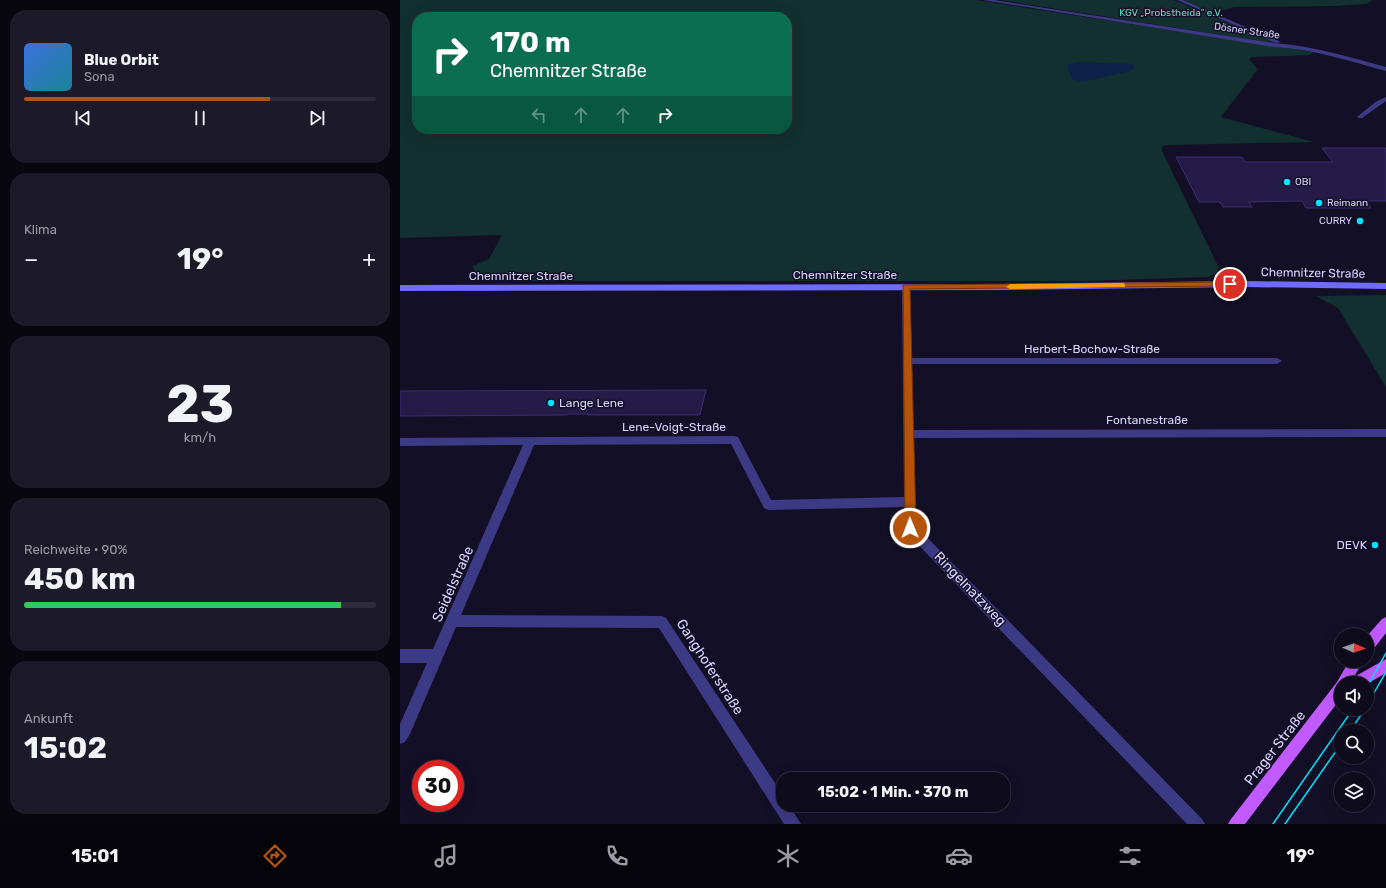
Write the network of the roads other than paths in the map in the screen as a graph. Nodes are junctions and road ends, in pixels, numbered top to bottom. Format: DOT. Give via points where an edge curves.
graph roads {
  1 [pos="985,0"];
  2 [pos="1178,0"];
  3 [pos="1287,46"];
  4 [pos="1386,69"];
  5 [pos="1386,99"];
  6 [pos="1360,117"];
  7 [pos="1386,286"];
  8 [pos="906,287"];
  9 [pos="400,288"];
  10 [pos="908,361"];
  11 [pos="1276,361"];
  12 [pos="1386,433"];
  13 [pos="909,434"];
  14 [pos="400,442"];
  15 [pos="530,442"];
  16 [pos="910,502"];
  17 [pos="453,622"];
  18 [pos="1386,623"];
  19 [pos="1374,638"];
  20 [pos="400,656"];
  21 [pos="438,656"];
  22 [pos="1386,666"];
  23 [pos="1368,676"];
  24 [pos="1334,697"];
  25 [pos="400,737"];
  26 [pos="793,824"];
  27 [pos="1197,824"];
  28 [pos="1236,824"];
  1 -- 3 [label="street, Dösner Straße"];
  2 -- 3 [label="street"];
  3 -- 4 [label="street, Dösner Straße" via="1322,52"];
  5 -- 6 [label="street"];
  7 -- 8 [label="main road, Chemnitzer Straße" via="1246,284"];
  8 -- 9 [label="main road, Chemnitzer Straße"];
  8 -- 10 [label="street, Ringelnatzweg"];
  10 -- 11 [label="street, Herbert-Bochow-Straße"];
  10 -- 13 [label="street, Ringelnatzweg"];
  12 -- 13 [label="street, Fontanestraße"];
  13 -- 16 [label="street, Ringelnatzweg"];
  14 -- 15 [label="street, Lene-Voigt-Straße"];
  15 -- 16 [label="street, Lene-Voigt-Straße" via="734,440 768,505"];
  15 -- 17 [label="street, Seidelstraße"];
  16 -- 27 [label="street, Ringelnatzweg" via="910,528"];
  17 -- 21 [label="street, Seidelstraße"];
  17 -- 26 [label="street, Ganghoferstraße" via="662,622"];
  18 -- 19 [label="main road"];
  20 -- 21 [label="street"];
  21 -- 25 [label="street, Seidelstraße"];
  22 -- 23 [label="main road"];
  24 -- 28 [label="main road, Prager Straße"];
}
